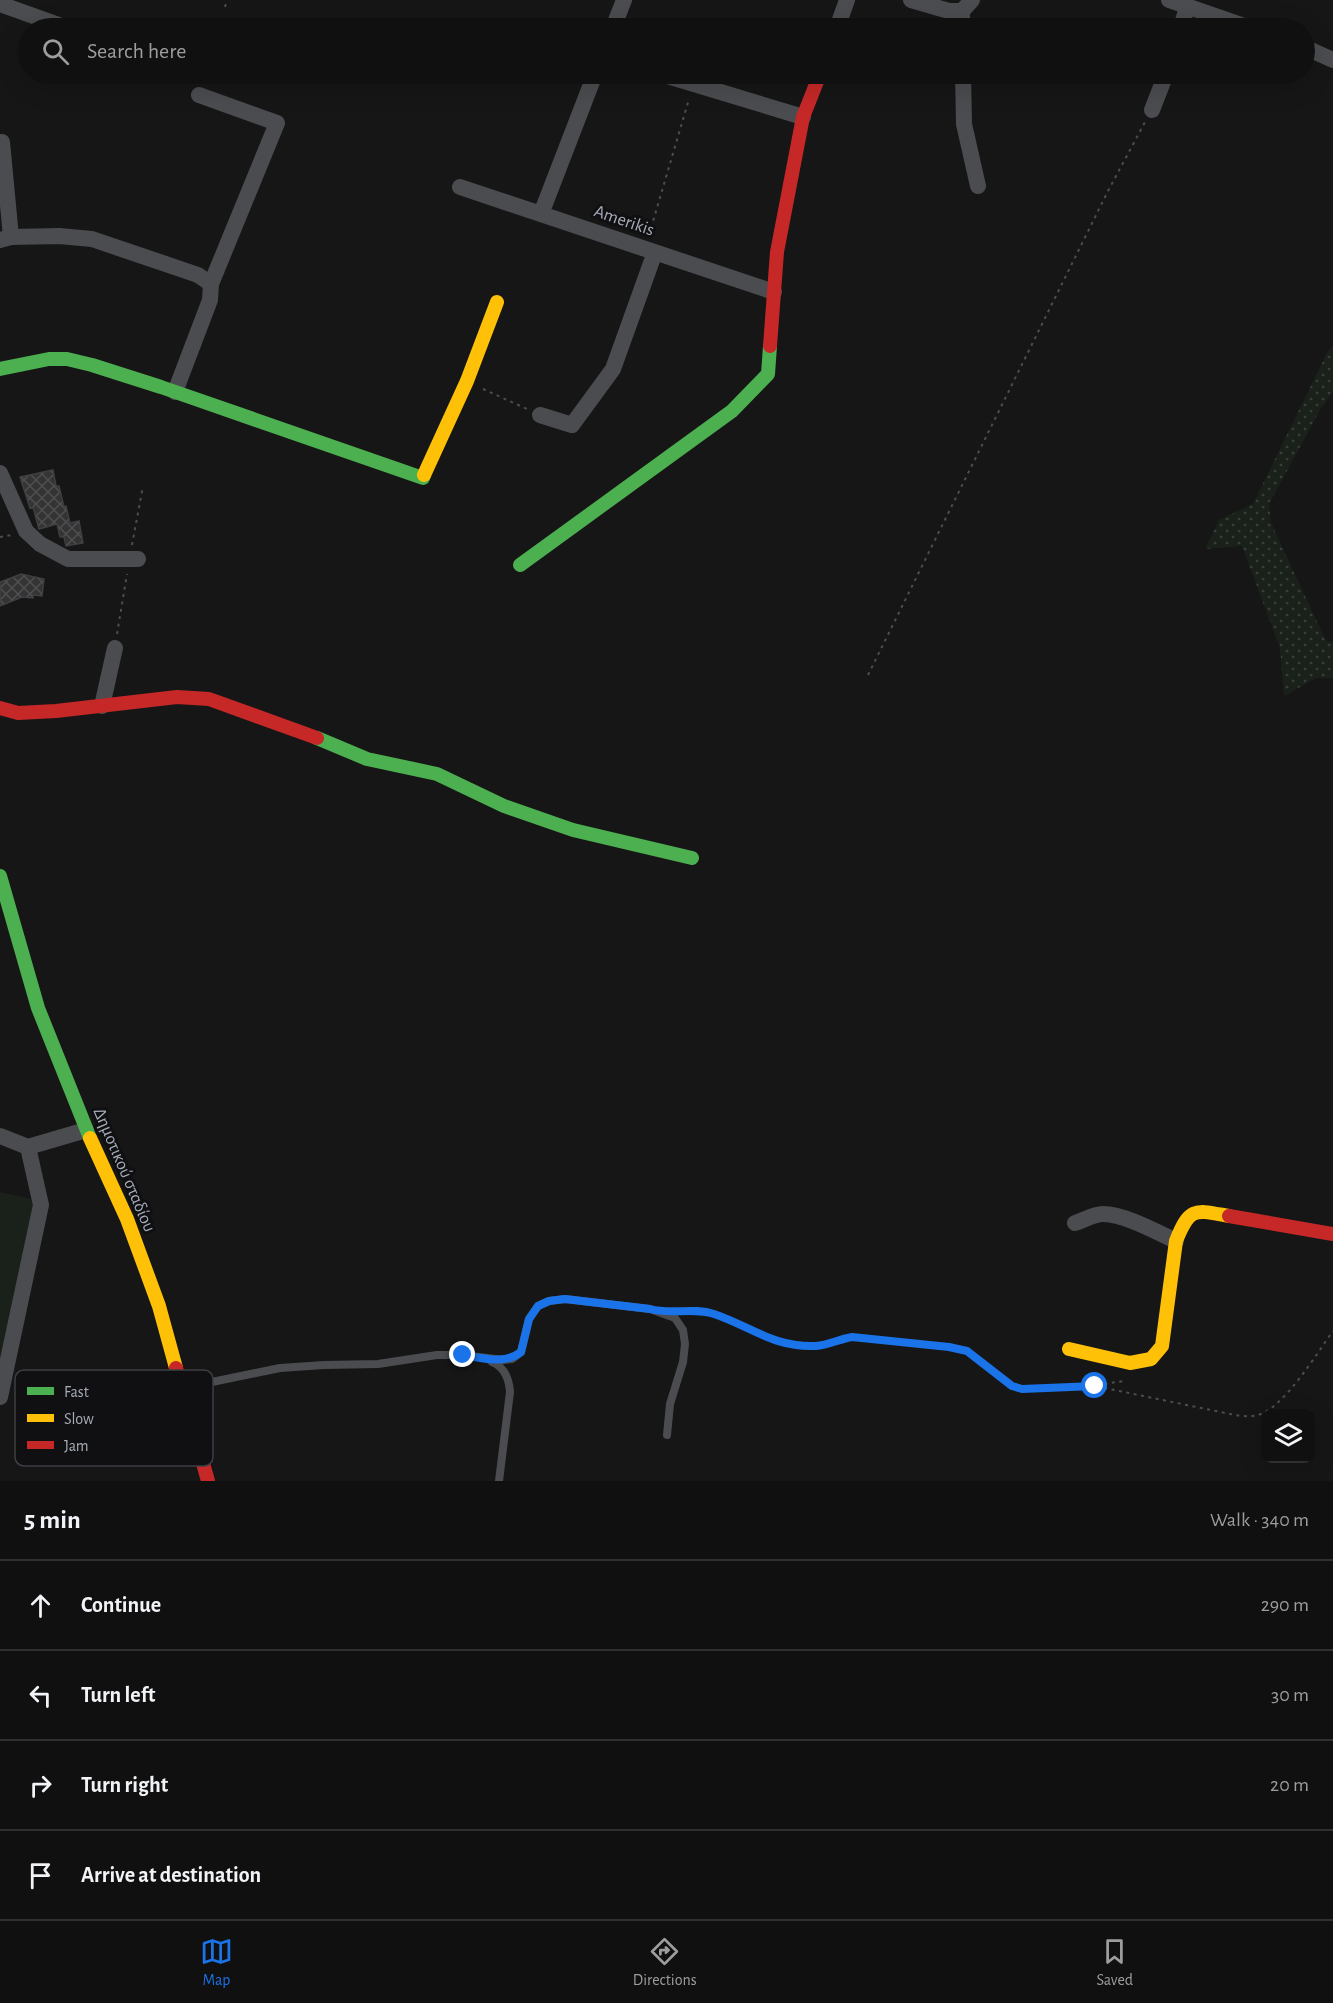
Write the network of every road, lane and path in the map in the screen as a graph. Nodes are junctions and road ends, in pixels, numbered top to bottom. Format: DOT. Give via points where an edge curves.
graph roads {
  1 [pos="227,0"];
  2 [pos="624,0"];
  3 [pos="847,0"];
  4 [pos="911,0"];
  5 [pos="1169,0"];
  6 [pos="0,4"];
  7 [pos="225,6"];
  8 [pos="967,6"];
  9 [pos="1187,6"];
  10 [pos="39,18"];
  11 [pos="617,18"];
  12 [pos="841,18"];
  13 [pos="1184,18"];
  14 [pos="1221,18"];
  15 [pos="591,84"];
  16 [pos="694,84"];
  17 [pos="816,84"];
  18 [pos="963,84"];
  19 [pos="1162,84"];
  20 [pos="199,95"];
  21 [pos="1152,111"];
  22 [pos="803,117"];
  23 [pos="2,142"];
  24 [pos="978,186"];
  25 [pos="460,187"];
  26 [pos="541,214"];
  27 [pos="5,238"];
  28 [pos="650,250"];
  29 [pos="211,284"];
  30 [pos="774,292"];
  31 [pos="497,302"];
  32 [pos="0,369"];
  33 [pos="467,381"];
  34 [pos="175,392"];
  35 [pos="540,415"];
  36 [pos="0,473"];
  37 [pos="138,559"];
  38 [pos="520,565"];
  39 [pos="115,648"];
  40 [pos="868,675"];
  41 [pos="102,706"];
  42 [pos="0,708"];
  43 [pos="692,858"];
  44 [pos="0,876"];
  45 [pos="86,1130"];
  46 [pos="0,1136"];
  47 [pos="28,1147"];
  48 [pos="1076,1223"];
  49 [pos="1333,1234"];
  50 [pos="1176,1241"];
  51 [pos="662,1312"];
  52 [pos="1333,1331"];
  53 [pos="1069,1349"];
  54 [pos="483,1358"];
  55 [pos="178,1370"];
  56 [pos="213,1382"];
  57 [pos="0,1397"];
  58 [pos="667,1435"];
  59 [pos="204,1466"];
  60 [pos="208,1481"];
  61 [pos="499,1481"];
  1 -- 7 [label="path"];
  2 -- 11 [label="street"];
  3 -- 12 [label="street"];
  4 -- 8 [label="street" via="949,11"];
  5 -- 9 [label="street"];
  6 -- 10 [label="street"];
  9 -- 13 [label="street"];
  9 -- 14 [label="street"];
  15 -- 26 [label="street"];
  16 -- 22 [label="street"];
  16 -- 28 [label="path"];
  17 -- 22 [label="street"];
  18 -- 24 [label="street" via="964,124"];
  19 -- 21 [label="street"];
  20 -- 29 [label="street" via="278,123"];
  21 -- 40 [label="path" via="1107,190"];
  22 -- 30 [label="street" via="777,252"];
  23 -- 27 [label="street"];
  25 -- 26 [label="street, Amerikis"];
  26 -- 28 [label="street, Amerikis"];
  27 -- 29 [label="street" via="92,239 198,275"];
  28 -- 30 [label="street, Amerikis"];
  28 -- 35 [label="street" via="613,369 572,425"];
  29 -- 34 [label="street" via="210,300"];
  30 -- 38 [label="street" via="768,374 732,411"];
  31 -- 33 [label="street"];
  32 -- 34 [label="street" via="67,359"];
  33 -- 34 [label="street" via="423,478"];
  33 -- 35 [label="path"];
  36 -- 37 [label="street" via="26,531 40,544 68,559"];
  39 -- 41 [label="street"];
  41 -- 42 [label="street" via="18,713"];
  41 -- 43 [label="street" via="177,698 209,699 367,759 437,774 504,806 573,830"];
  44 -- 45 [label="street, Δημοτικού σταδίου" via="38,1008"];
  45 -- 47 [label="street"];
  45 -- 55 [label="street, Δημοτικού σταδίου" via="131,1230"];
  46 -- 47 [label="street"];
  47 -- 57 [label="street" via="41,1205"];
  48 -- 50 [label="street" via="1103,1214 1129,1220"];
  49 -- 50 [label="street" via="1199,1211 1191,1214"];
  50 -- 53 [label="street" via="1162,1346 1151,1359 1131,1363"];
  51 -- 52 [label="path" via="713,1313 762,1336 797,1346 819,1346 852,1337 949,1347 967,1351 1012,1386 1022,1389 1095,1386 1256,1416 1266,1413 1286,1396"];
  51 -- 54 [label="lane" via="565,1299 549,1301 538,1306 529,1319 521,1352 512,1359"];
  51 -- 58 [label="lane" via="675,1318 683,1330 685,1344 670,1404"];
  54 -- 56 [label="lane" via="437,1355 378,1364 280,1368"];
  54 -- 61 [label="lane" via="499,1365 509,1383"];
  59 -- 60 [label="street, Δημοτικού σταδίου"];
}
